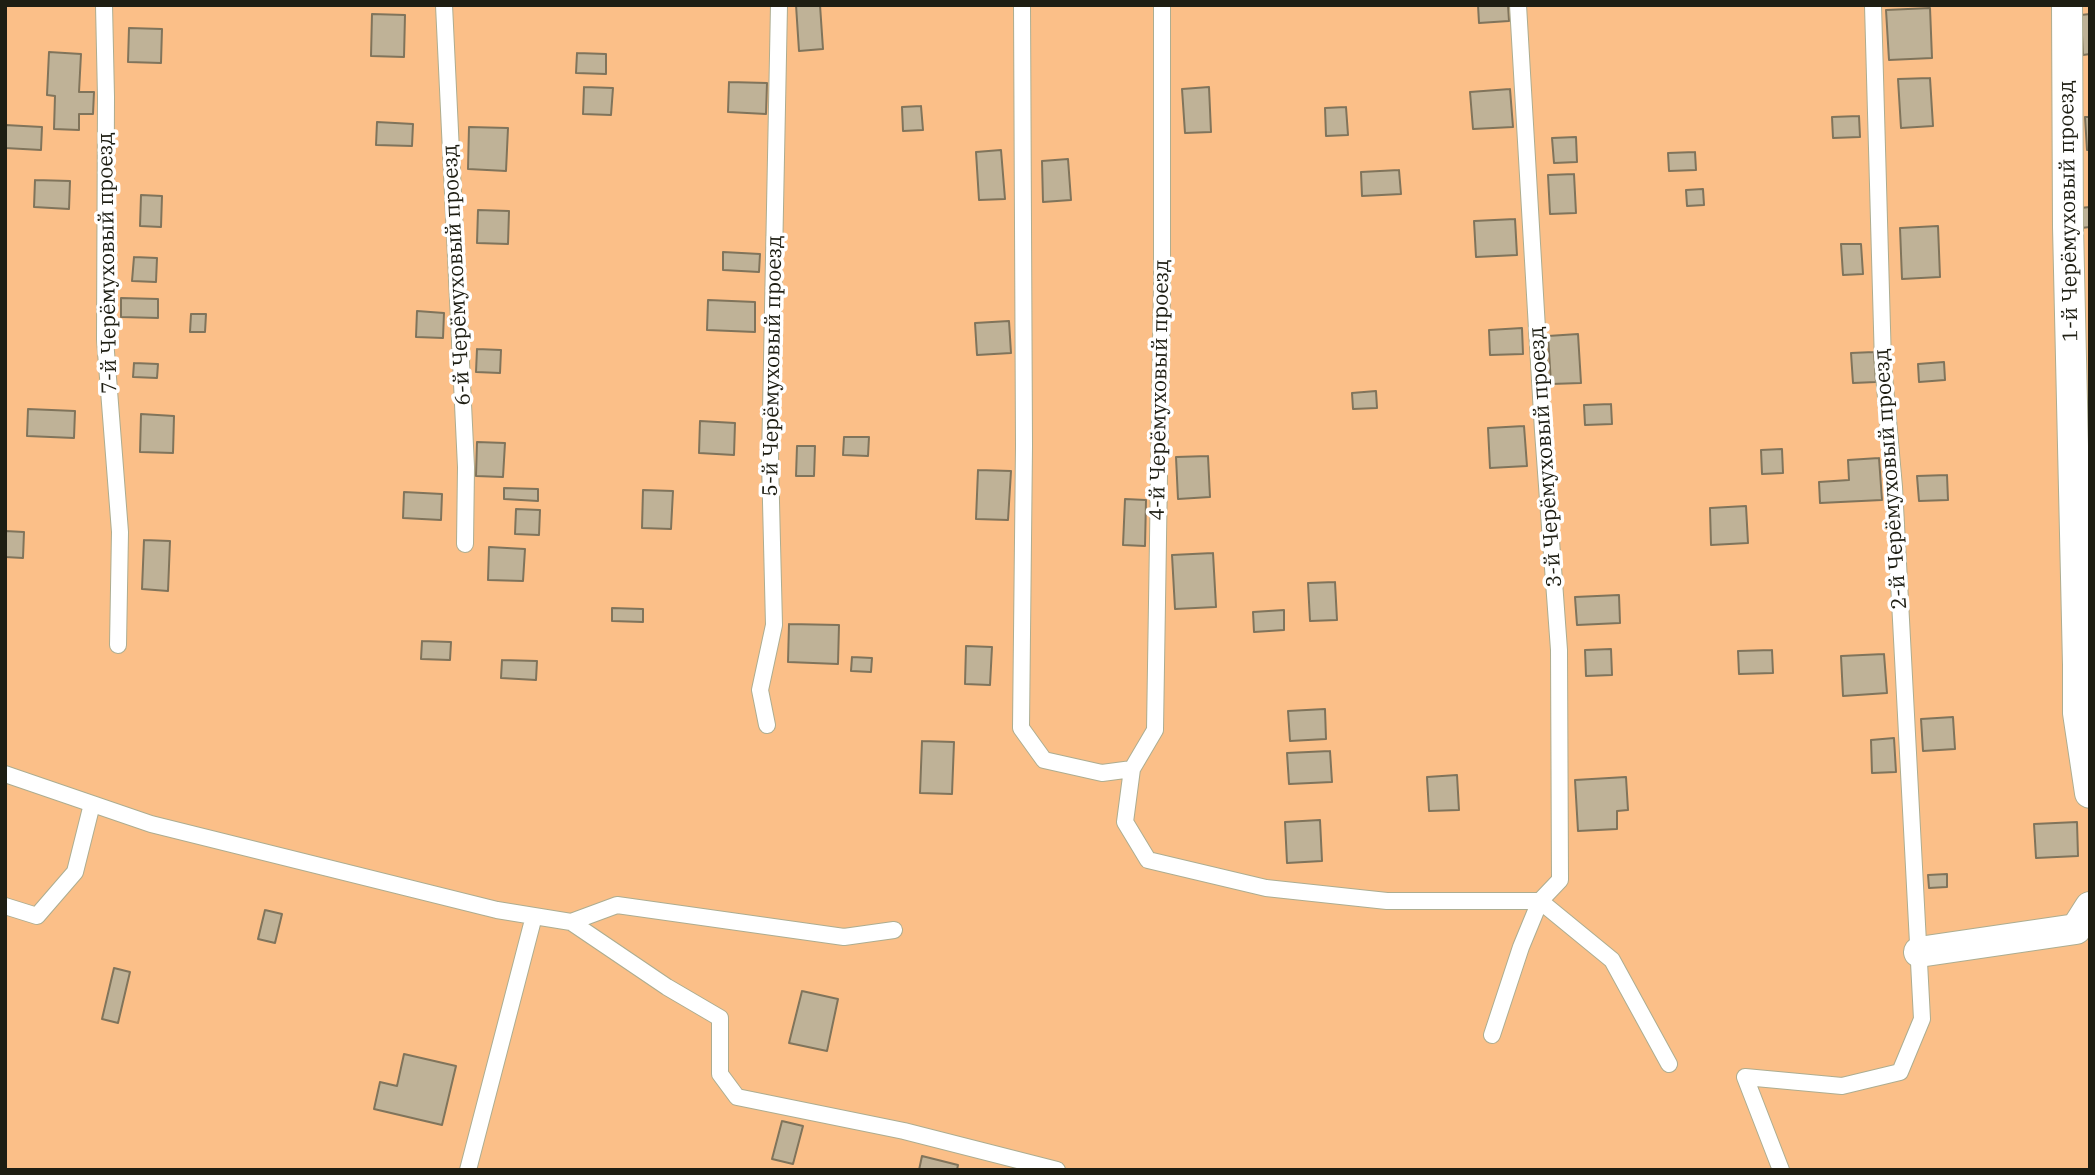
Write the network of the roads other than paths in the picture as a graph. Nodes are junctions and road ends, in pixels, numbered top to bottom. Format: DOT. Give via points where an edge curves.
graph roads {
  1 [pos="104,5"];
  2 [pos="444,5"];
  3 [pos="779,5"];
  4 [pos="1022,5"];
  5 [pos="1162,5"];
  6 [pos="1518,5"];
  7 [pos="1873,5"];
  8 [pos="2067,5"];
  9 [pos="465,544"];
  10 [pos="118,645"];
  11 [pos="767,726"];
  12 [pos="1132,768"];
  13 [pos="5,774"];
  14 [pos="2090,793"];
  15 [pos="92,804"];
  16 [pos="1540,901"];
  17 [pos="5,906"];
  18 [pos="2090,907"];
  19 [pos="534,916"];
  20 [pos="571,922"];
  21 [pos="894,930"];
  22 [pos="1919,951"];
  23 [pos="1492,1035"];
  24 [pos="1669,1064"];
  25 [pos="468,1170"];
  26 [pos="1057,1170"];
  27 [pos="1781,1170"];
  1 -- 10 [label="lane, 7-й Черёмуховый проезд" via="105,339 120,532"];
  2 -- 9 [label="lane, 6-й Черёмуховый проезд" via="466,467"];
  3 -- 11 [label="lane, 5-й Черёмуховый проезд" via="770,461 774,625 760,690"];
  4 -- 12 [label="lane" via="1021,728 1044,760 1102,773"];
  5 -- 12 [label="lane, 4-й Черёмуховый проезд" via="1155,730"];
  6 -- 16 [label="lane, 3-й Черёмуховый проезд" via="1559,650 1560,880"];
  7 -- 22 [label="lane, 2-й Черёмуховый проезд" via="1883,364"];
  8 -- 14 [label="street, 1-й Черёмуховый проезд" via="2078,713"];
  12 -- 16 [label="lane" via="1125,822 1148,860 1280,890 1387,901"];
  13 -- 15 [label="lane"];
  15 -- 17 [label="lane" via="75,872 37,916"];
  15 -- 19 [label="lane" via="151,824"];
  16 -- 23 [label="lane, 3-й Черёмуховый проезд"];
  16 -- 24 [label="lane" via="1612,960"];
  18 -- 22 [label="street" via="2076,929"];
  19 -- 20 [label="lane"];
  19 -- 25 [label="lane"];
  20 -- 21 [label="lane" via="617,905 844,937"];
  20 -- 26 [label="lane" via="720,1018 720,1074 737,1097 904,1130"];
  22 -- 27 [label="lane, 2-й Черёмуховый проезд" via="1922,1019 1900,1072 1842,1086 1745,1077"];
}
